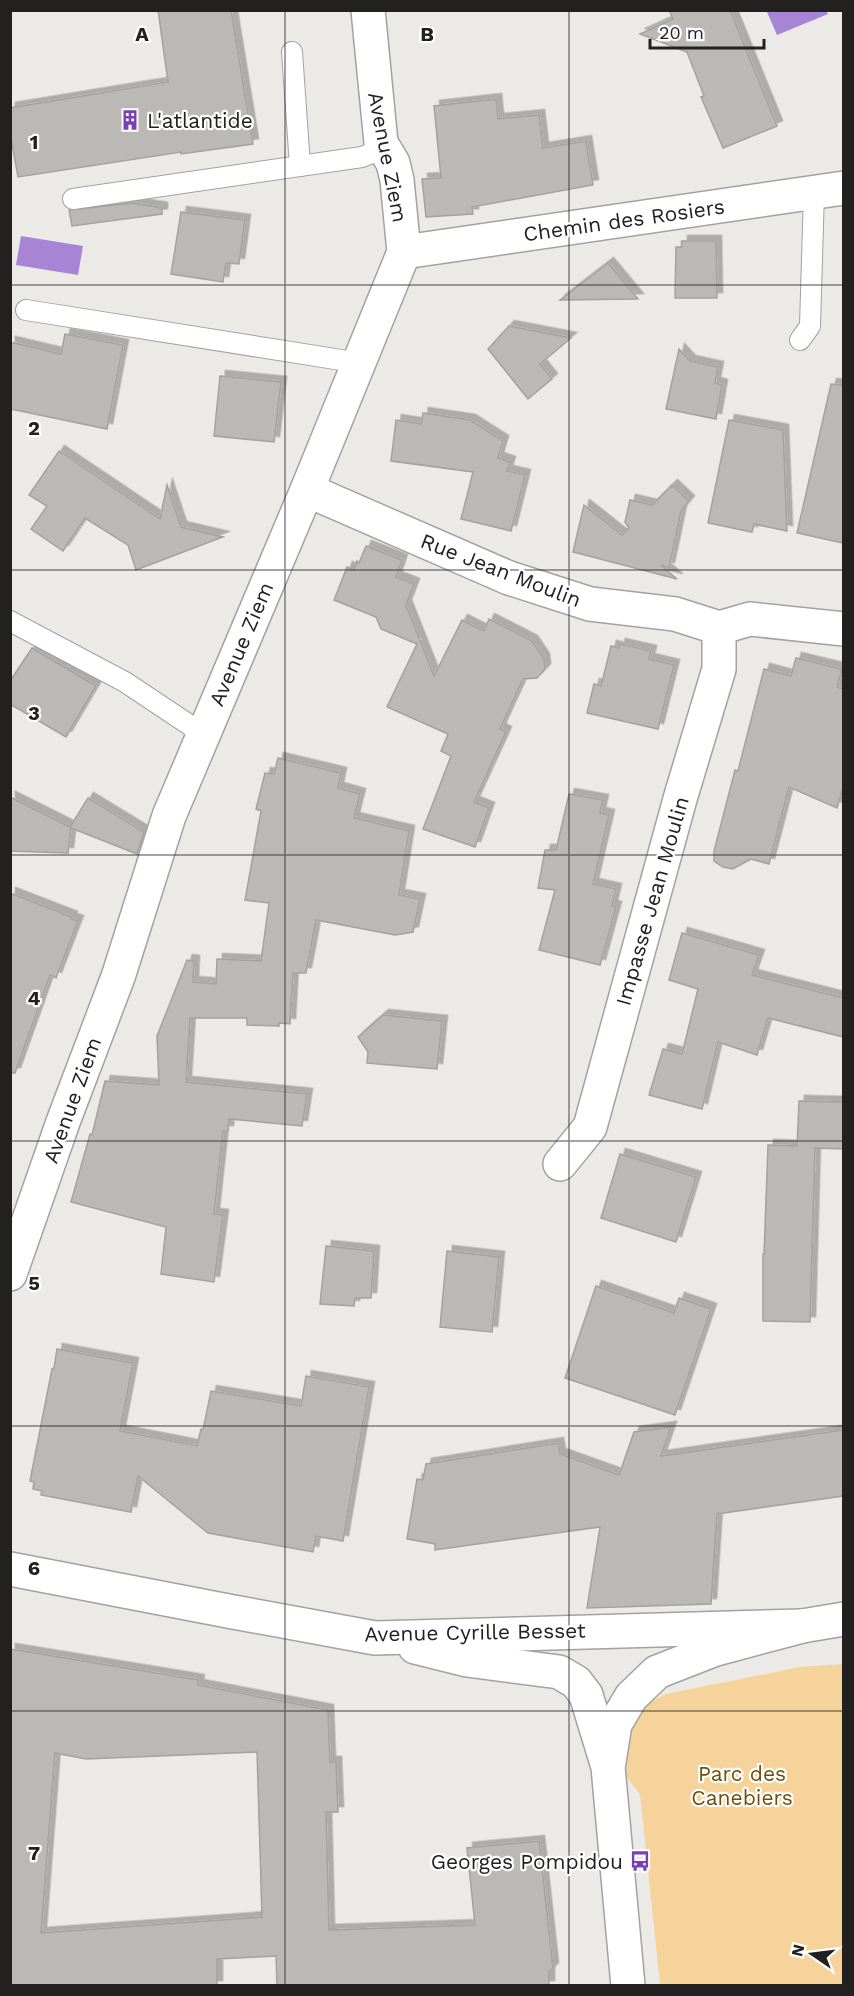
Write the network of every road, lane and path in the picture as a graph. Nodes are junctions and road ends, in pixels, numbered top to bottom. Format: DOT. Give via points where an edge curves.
graph roads {
  1 [pos="368,10"];
  2 [pos="292,52"];
  3 [pos="381,143"];
  4 [pos="300,166"];
  5 [pos="829,190"];
  6 [pos="73,199"];
  7 [pos="404,252"];
  8 [pos="26,310"];
  9 [pos="800,340"];
  10 [pos="360,363"];
  11 [pos="307,490"];
  12 [pos="10,621"];
  13 [pos="719,628"];
  14 [pos="843,629"];
  15 [pos="203,734"];
  16 [pos="560,1164"];
  17 [pos="10,1274"];
  18 [pos="10,1569"];
  19 [pos="843,1619"];
  20 [pos="802,1626"];
  21 [pos="375,1638"];
  22 [pos="608,1767"];
  23 [pos="628,1986"];
  1 -- 3 [label="street, Avenue Ziem"];
  2 -- 4 [label="lane"];
  3 -- 4 [label="lane" via="362,157"];
  3 -- 7 [label="street, Avenue Ziem" via="393,163 397,180"];
  4 -- 6 [label="lane"];
  5 -- 7 [label="street, Chemin des Rosiers"];
  5 -- 9 [label="lane" via="810,326"];
  7 -- 10 [label="street, Avenue Ziem"];
  8 -- 10 [label="lane"];
  10 -- 11 [label="street, Avenue Ziem"];
  11 -- 13 [label="street, Rue Jean Moulin" via="509,578 590,603 675,614"];
  11 -- 15 [label="street, Avenue Ziem"];
  12 -- 15 [label="lane" via="125,682"];
  13 -- 14 [label="street" via="750,619"];
  13 -- 16 [label="street, Impasse Jean Moulin" via="719,669 590,1127"];
  15 -- 17 [label="street, Avenue Ziem" via="169,816 118,977"];
  18 -- 21 [label="street, Avenue Cyrille Besset"];
  19 -- 20 [label="street, Avenue Cyrille Besset"];
  20 -- 21 [label="street, Avenue Cyrille Besset"];
  20 -- 22 [label="street, Avenue Cyrille Besset" via="716,1649 657,1672 631,1696 615,1724"];
  21 -- 22 [label="street" via="467,1660 559,1672 576,1682 586,1695"];
  22 -- 23 [label="street"];
}
